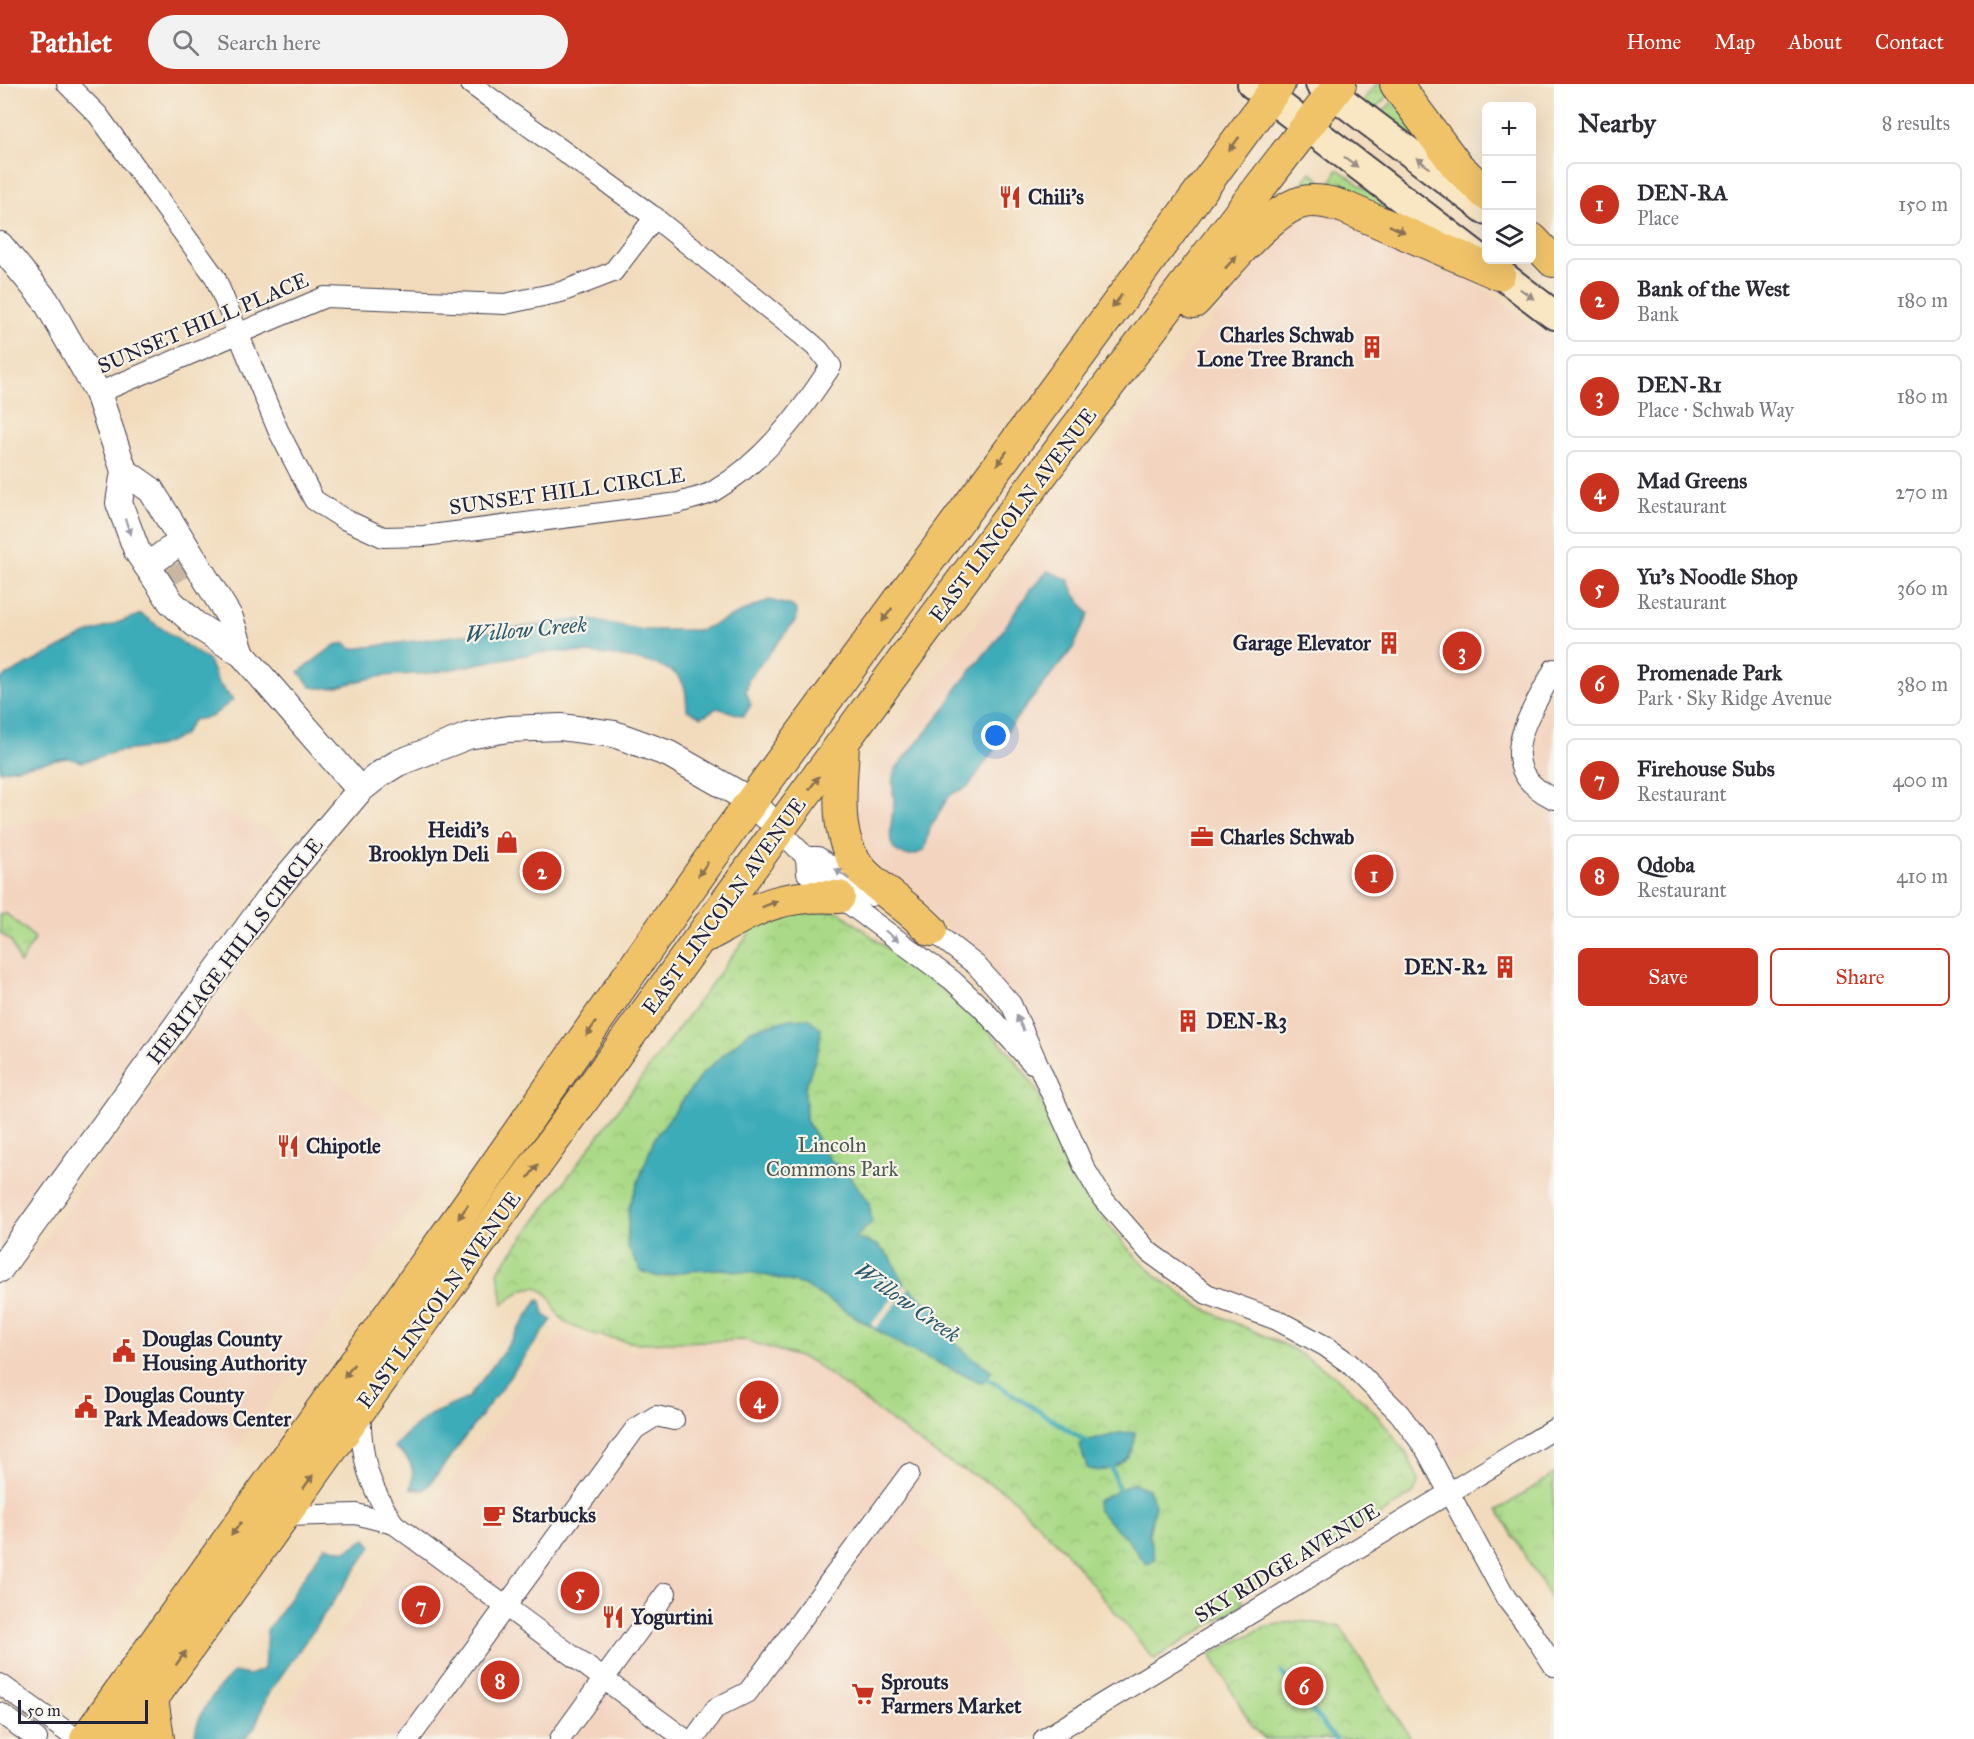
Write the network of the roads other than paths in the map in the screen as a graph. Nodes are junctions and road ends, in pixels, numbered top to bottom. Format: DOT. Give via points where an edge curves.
graph roads {
  1 [pos="67,84"];
  2 [pos="471,84"];
  3 [pos="1396,84"];
  4 [pos="1330,87"];
  5 [pos="1266,88"];
  6 [pos="1305,126"];
  7 [pos="1482,191"];
  8 [pos="1482,207"];
  9 [pos="655,218"];
  10 [pos="1536,243"];
  11 [pos="0,245"];
  12 [pos="1536,247"];
  13 [pos="1554,261"];
  14 [pos="1499,274"];
  15 [pos="1554,315"];
  16 [pos="237,332"];
  17 [pos="98,393"];
  18 [pos="1064,445"];
  19 [pos="131,476"];
  20 [pos="147,566"];
  21 [pos="186,571"];
  22 [pos="171,602"];
  23 [pos="242,654"];
  24 [pos="1554,669"];
  25 [pos="843,742"];
  26 [pos="360,790"];
  27 [pos="1554,799"];
  28 [pos="765,816"];
  29 [pos="806,857"];
  30 [pos="839,897"];
  31 [pos="931,930"];
  32 [pos="700,940"];
  33 [pos="1044,1076"];
  34 [pos="0,1269"];
  35 [pos="360,1411"];
  36 [pos="674,1420"];
  37 [pos="1554,1429"];
  38 [pos="909,1474"];
  39 [pos="1448,1494"];
  40 [pos="284,1516"];
  41 [pos="394,1524"];
  42 [pos="666,1593"];
  43 [pos="507,1607"];
  44 [pos="1554,1666"];
  45 [pos="604,1679"];
  46 [pos="0,1684"];
  47 [pos="152,1698"];
  48 [pos="0,1713"];
  49 [pos="37,1739"];
  50 [pos="77,1739"];
  51 [pos="86,1739"];
  52 [pos="123,1739"];
  53 [pos="158,1739"];
  54 [pos="409,1739"];
  55 [pos="560,1739"];
  56 [pos="685,1739"];
  57 [pos="694,1739"];
  58 [pos="1044,1739"];
  1 -- 16 [label="street" via="98,115 215,277"];
  2 -- 9 [label="street, SUNSET HILL CIRCLE"];
  3 -- 7 [label="main road" via="1443,149"];
  4 -- 6 [label="main road, EAST LINCOLN AVENUE"];
  8 -- 4 [label="main road, one-way"];
  5 -- 6 [label="main road"];
  5 -- 28 [label="main road, EAST LINCOLN AVENUE, one-way"];
  6 -- 14 [label="main road, one-way"];
  6 -- 18 [label="main road, EAST LINCOLN AVENUE"];
  9 -- 16 [label="street, SUNSET HILL PLACE" via="613,272 561,292 505,304 324,297"];
  9 -- 16 [label="street, SUNSET HILL CIRCLE" via="803,336 831,366 802,411 771,446 713,491 679,503 424,536 383,537 314,500 278,430"];
  10 -- 13 [label="main road"];
  11 -- 17 [label="street" via="46,301"];
  12 -- 13 [label="main road"];
  14 -- 15 [label="main road, one-way"];
  18 -- 14 [label="main road, one-way" via="1284,209 1317,201 1344,207"];
  16 -- 17 [label="street, SUNSET HILL PLACE"];
  17 -- 19 [label="street"];
  18 -- 25 [label="main road, EAST LINCOLN AVENUE"];
  19 -- 20 [label="street, one-way" via="119,503 137,551"];
  19 -- 21 [label="street"];
  19 -- 21 [label="street" via="151,490"];
  20 -- 21 [label="street"];
  20 -- 22 [label="street"];
  21 -- 22 [label="street"];
  21 -- 23 [label="street" via="230,618"];
  22 -- 23 [label="street" via="195,624"];
  23 -- 26 [label="street"];
  24 -- 27 [label="street" via="1517,750 1529,783"];
  28 -- 25 [label="main road, EAST LINCOLN AVENUE, one-way"];
  25 -- 31 [label="main road" via="841,812 848,849 867,876"];
  26 -- 28 [label="street, HERITAGE HILLS CIRCLE" via="398,763 449,742 508,729 561,727 614,734 669,754"];
  26 -- 34 [label="street, HERITAGE HILLS CIRCLE" via="270,897"];
  28 -- 29 [label="street"];
  28 -- 32 [label="main road, EAST LINCOLN AVENUE"];
  28 -- 51 [label="main road, EAST LINCOLN AVENUE, one-way" via="458,1219"];
  29 -- 30 [label="street" via="807,873"];
  31 -- 29 [label="street, one-way" via="915,927 818,857"];
  32 -- 30 [label="main road, one-way" via="775,901 795,896"];
  30 -- 33 [label="street, one-way" via="952,980"];
  33 -- 31 [label="street, one-way" via="1011,1004 976,965"];
  35 -- 32 [label="main road, EAST LINCOLN AVENUE, one-way"];
  33 -- 39 [label="street" via="1103,1200 1149,1252 1207,1294 1290,1326 1350,1364 1400,1413 1425,1448"];
  40 -- 35 [label="main road, EAST LINCOLN AVENUE, one-way"];
  35 -- 41 [label="street" via="368,1478"];
  36 -- 43 [label="street" via="656,1416 635,1430"];
  37 -- 39 [label="street, SKY RIDGE AVENUE"];
  38 -- 57 [label="street" via="748,1692 716,1708"];
  39 -- 44 [label="street" via="1506,1598"];
  39 -- 58 [label="street, SKY RIDGE AVENUE"];
  40 -- 41 [label="street" via="356,1514"];
  47 -- 40 [label="main road, EAST LINCOLN AVENUE, one-way"];
  41 -- 43 [label="street"];
  42 -- 45 [label="street"];
  43 -- 45 [label="street"];
  43 -- 54 [label="street"];
  45 -- 55 [label="street"];
  45 -- 56 [label="street"];
  46 -- 50 [label="street"];
  47 -- 52 [label="main road, EAST LINCOLN AVENUE"];
  47 -- 53 [label="main road"];
  48 -- 49 [label="street"];
}
